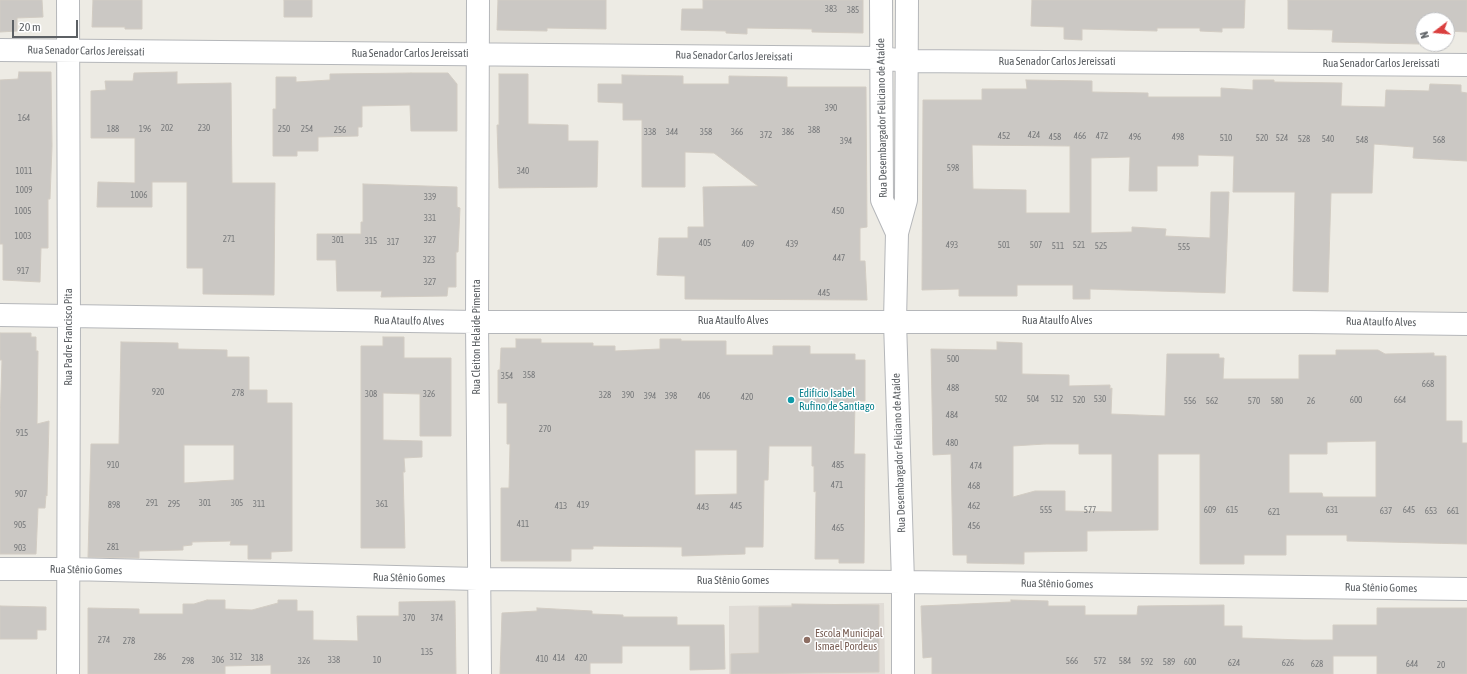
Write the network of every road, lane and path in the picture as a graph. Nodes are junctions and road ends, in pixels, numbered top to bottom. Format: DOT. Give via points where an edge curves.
graph roads {
  1 [pos="68,0"];
  2 [pos="478,0"];
  3 [pos="881,0"];
  4 [pos="907,0"];
  5 [pos="0,50"];
  6 [pos="67,51"];
  7 [pos="477,54"];
  8 [pos="881,58"];
  9 [pos="906,61"];
  10 [pos="1467,65"];
  11 [pos="897,233"];
  12 [pos="0,315"];
  13 [pos="69,317"];
  14 [pos="895,321"];
  15 [pos="477,322"];
  16 [pos="1467,324"];
  17 [pos="0,569"];
  18 [pos="69,569"];
  19 [pos="478,580"];
  20 [pos="903,582"];
  21 [pos="1467,589"];
  22 [pos="68,674"];
  23 [pos="480,674"];
  24 [pos="902,674"];
  1 -- 6 [label="street, Rua Padre Francisco Pita"];
  2 -- 7 [label="street, Rua Cleiton Helaide Pimenta"];
  3 -- 8 [label="street, Rua Desembargador Feliciano de Ataíde"];
  4 -- 9 [label="street, Rua Desembargador Feliciano de Ataíde"];
  5 -- 6 [label="street, Rua Senador Carlos Jereissati"];
  6 -- 7 [label="street, Rua Senador Carlos Jereissati"];
  6 -- 13 [label="street, Rua Padre Francisco Pita"];
  7 -- 8 [label="street, Rua Senador Carlos Jereissati"];
  7 -- 15 [label="street, Rua Cleiton Helaide Pimenta"];
  8 -- 9 [label="street, Rua Senador Carlos Jereissati"];
  8 -- 11 [label="street, Rua Desembargador Feliciano de Ataíde" via="882,200"];
  9 -- 10 [label="street, Rua Senador Carlos Jereissati"];
  9 -- 11 [label="street, Rua Desembargador Feliciano de Ataíde" via="906,200"];
  11 -- 14 [label="street, Rua Desembargador Feliciano de Ataíde"];
  12 -- 13 [label="street, Rua Ataulfo Alves"];
  13 -- 15 [label="street, Rua Ataulfo Alves"];
  13 -- 18 [label="street, Rua Padre Francisco Pita"];
  14 -- 15 [label="street, Rua Ataulfo Alves"];
  14 -- 16 [label="street, Rua Ataulfo Alves"];
  14 -- 20 [label="street, Rua Desembargador Feliciano de Ataíde"];
  15 -- 19 [label="street, Rua Cleiton Helaide Pimenta"];
  17 -- 18 [label="street, Rua Stênio Gomes"];
  18 -- 19 [label="street, Rua Stênio Gomes"];
  18 -- 22 [label="street, Rua Padre Francisco Pita"];
  19 -- 20 [label="street, Rua Stênio Gomes"];
  19 -- 23 [label="street, Rua Cleiton Helaide Pimenta"];
  20 -- 21 [label="street, Rua Stênio Gomes"];
  20 -- 24 [label="street, Rua Desembargador Feliciano de Ataíde"];
}
